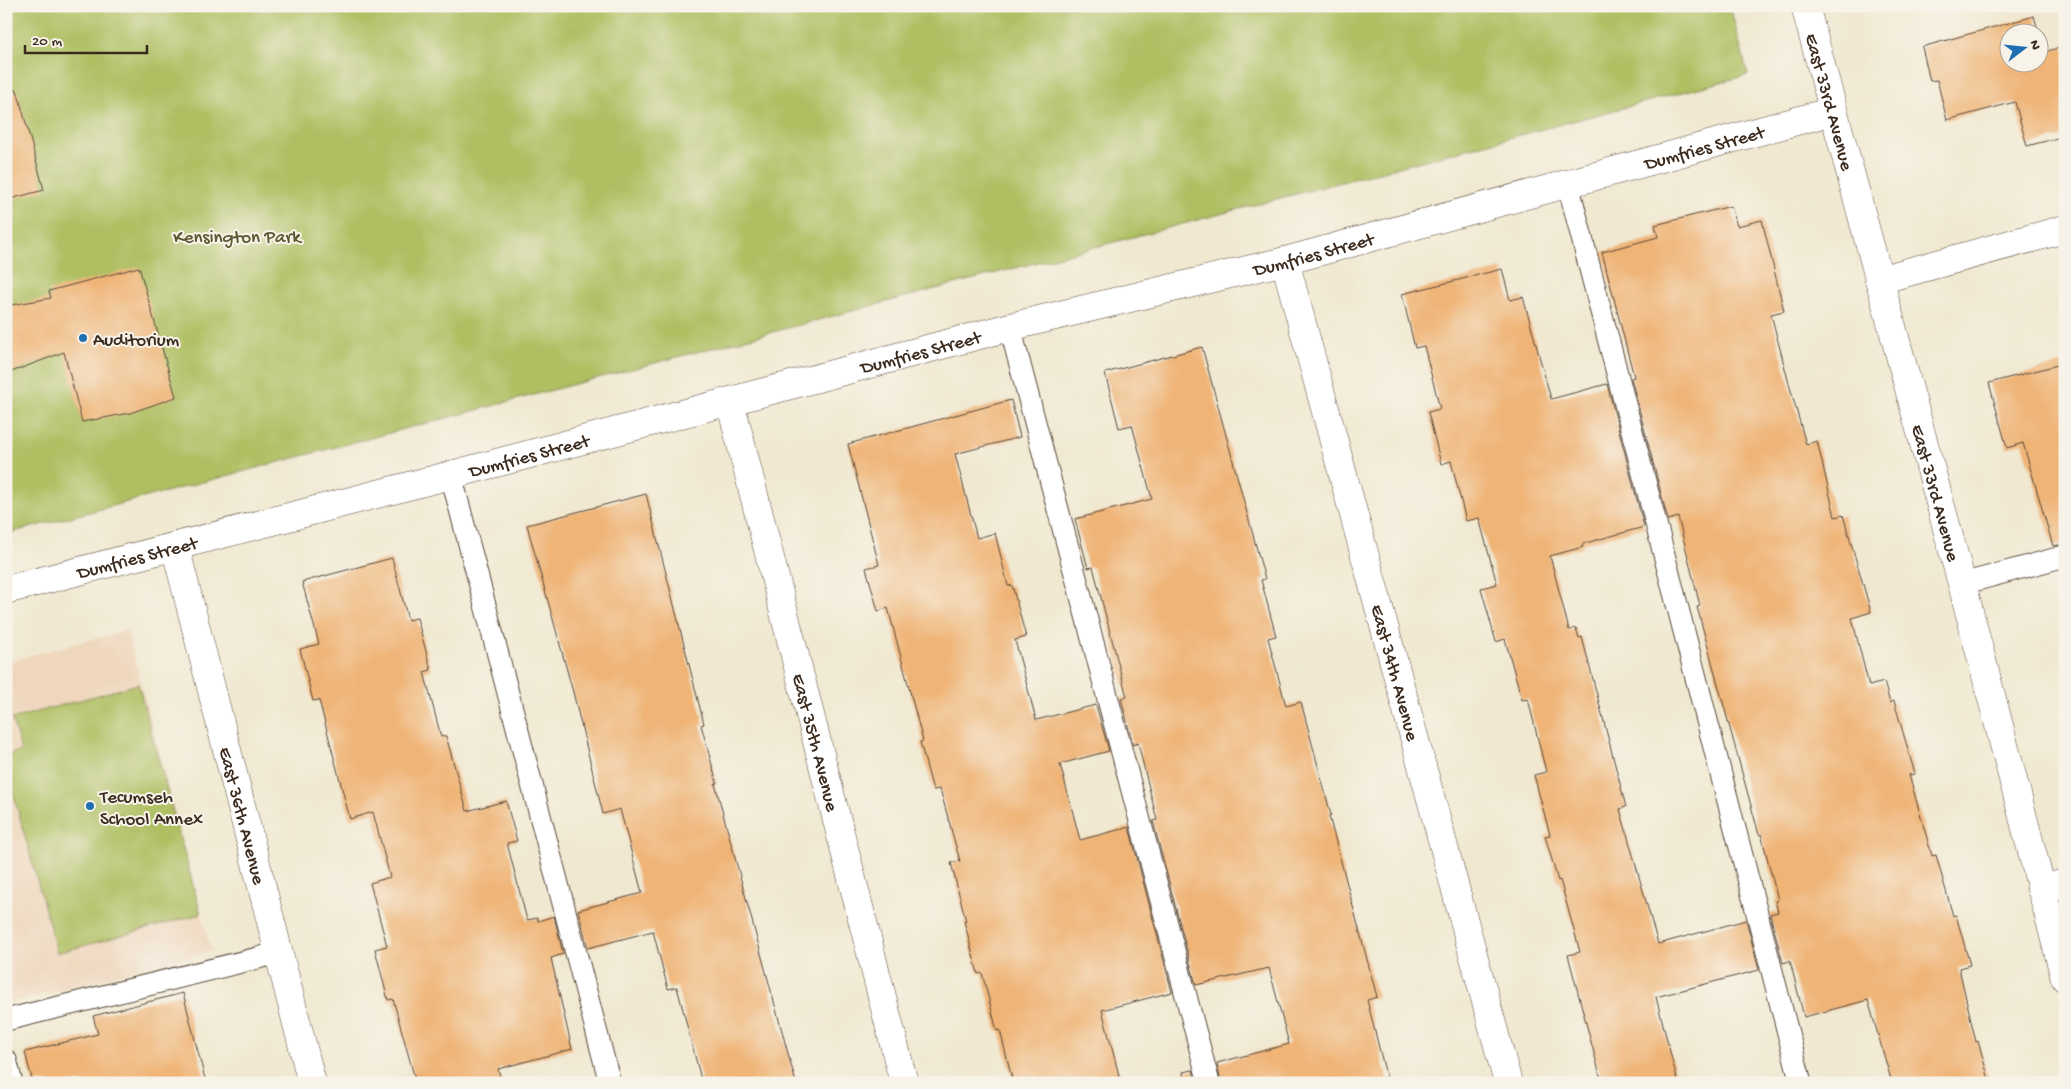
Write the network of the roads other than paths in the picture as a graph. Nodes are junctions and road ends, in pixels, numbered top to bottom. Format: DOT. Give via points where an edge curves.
graph roads {
  1 [pos="1805,6"];
  2 [pos="1833,111"];
  3 [pos="1568,184"];
  4 [pos="2065,229"];
  5 [pos="1285,261"];
  6 [pos="1879,280"];
  7 [pos="1010,327"];
  8 [pos="730,401"];
  9 [pos="451,475"];
  10 [pos="175,546"];
  11 [pos="2065,556"];
  12 [pos="1962,584"];
  13 [pos="6,590"];
  14 [pos="2053,886"];
  15 [pos="278,953"];
  16 [pos="2065,978"];
  17 [pos="6,1020"];
  18 [pos="6,1060"];
  19 [pos="12,1083"];
  20 [pos="312,1083"];
  21 [pos="610,1083"];
  22 [pos="904,1083"];
  23 [pos="1209,1083"];
  24 [pos="1508,1083"];
  25 [pos="1802,1083"];
  1 -- 2 [label="street, East 33rd Avenue"];
  2 -- 3 [label="street, Dumfries Street"];
  2 -- 6 [label="street, East 33rd Avenue"];
  3 -- 5 [label="street, Dumfries Street"];
  3 -- 25 [label="lane"];
  4 -- 6 [label="street"];
  5 -- 7 [label="street, Dumfries Street"];
  5 -- 24 [label="street, East 34th Avenue"];
  6 -- 12 [label="street, East 33rd Avenue"];
  7 -- 8 [label="street, Dumfries Street"];
  7 -- 23 [label="lane"];
  8 -- 9 [label="street, Dumfries Street"];
  8 -- 22 [label="street, East 35th Avenue"];
  9 -- 10 [label="street, Dumfries Street"];
  9 -- 21 [label="lane"];
  10 -- 13 [label="street, Dumfries Street"];
  10 -- 15 [label="street, East 36th Avenue"];
  11 -- 12 [label="lane"];
  12 -- 14 [label="street, East 33rd Avenue"];
  14 -- 16 [label="street, East 33rd Avenue"];
  15 -- 17 [label="lane"];
  15 -- 20 [label="street, East 36th Avenue"];
  18 -- 19 [label="lane"];
}
